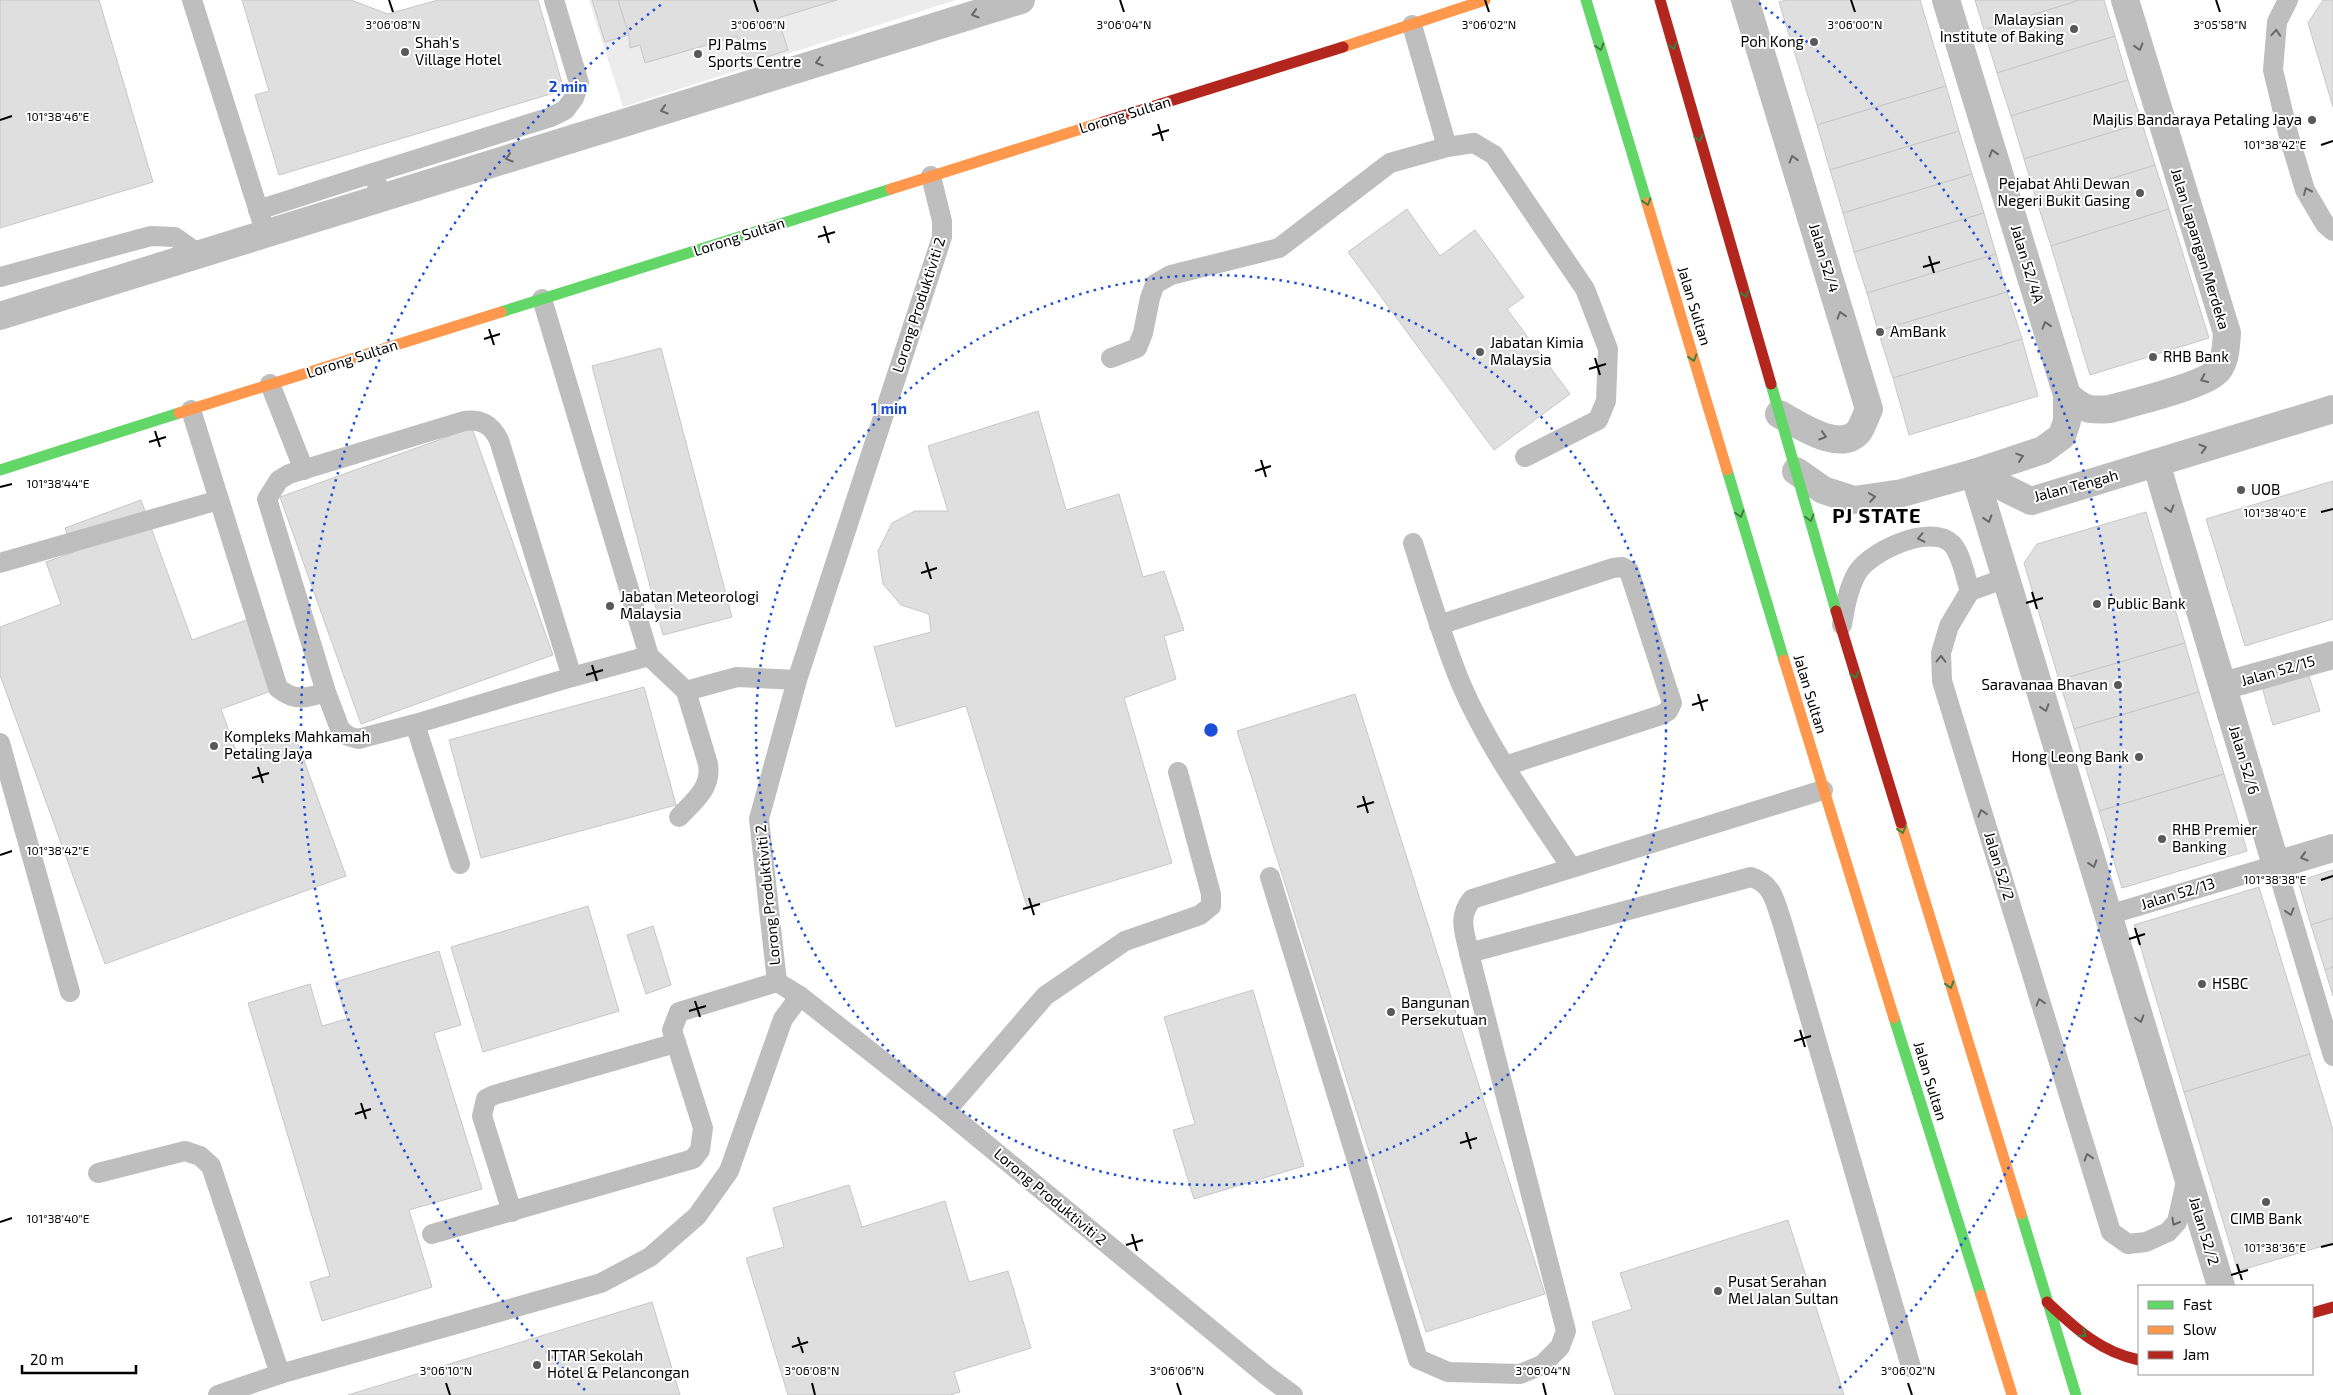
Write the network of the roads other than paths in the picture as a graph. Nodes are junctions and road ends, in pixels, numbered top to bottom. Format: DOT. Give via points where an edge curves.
graph roads {
  1 [pos="192,0"];
  2 [pos="554,0"];
  3 [pos="1021,0"];
  4 [pos="1586,0"];
  5 [pos="1660,0"];
  6 [pos="1745,0"];
  7 [pos="1946,0"];
  8 [pos="2125,0"];
  9 [pos="2288,0"];
  10 [pos="1480,1"];
  11 [pos="1412,25"];
  12 [pos="1447,147"];
  13 [pos="931,176"];
  14 [pos="377,185"];
  15 [pos="262,222"];
  16 [pos="2333,231"];
  17 [pos="206,252"];
  18 [pos="0,277"];
  19 [pos="542,299"];
  20 [pos="0,316"];
  21 [pos="1111,358"];
  22 [pos="270,384"];
  23 [pos="2067,395"];
  24 [pos="2333,409"];
  25 [pos="191,410"];
  26 [pos="1779,414"];
  27 [pos="1526,457"];
  28 [pos="2156,463"];
  29 [pos="0,470"];
  30 [pos="304,470"];
  31 [pos="1796,472"];
  32 [pos="1974,473"];
  33 [pos="219,500"];
  34 [pos="1413,543"];
  35 [pos="0,563"];
  36 [pos="2006,578"];
  37 [pos="1970,591"];
  38 [pos="1438,624"];
  39 [pos="1841,629"];
  40 [pos="2333,655"];
  41 [pos="649,656"];
  42 [pos="572,677"];
  43 [pos="797,680"];
  44 [pos="2222,686"];
  45 [pos="686,691"];
  46 [pos="326,692"];
  47 [pos="415,724"];
  48 [pos="0,743"];
  49 [pos="1506,766"];
  50 [pos="1178,772"];
  51 [pos="1823,790"];
  52 [pos="679,817"];
  53 [pos="2333,848"];
  54 [pos="460,864"];
  55 [pos="2276,865"];
  56 [pos="1571,867"];
  57 [pos="1270,877"];
  58 [pos="2108,915"];
  59 [pos="1469,953"];
  60 [pos="778,982"];
  61 [pos="70,992"];
  62 [pos="800,996"];
  63 [pos="676,1043"];
  64 [pos="2333,1056"];
  65 [pos="946,1111"];
  66 [pos="98,1173"];
  67 [pos="2187,1175"];
  68 [pos="512,1212"];
  69 [pos="432,1234"];
  70 [pos="2221,1285"];
  71 [pos="2047,1302"];
  72 [pos="2333,1306"];
  73 [pos="2313,1313"];
  74 [pos="2138,1360"];
  75 [pos="1912,1367"];
  76 [pos="280,1374"];
  77 [pos="1266,1375"];
  78 [pos="218,1395"];
  79 [pos="1272,1395"];
  80 [pos="1293,1395"];
  81 [pos="2012,1395"];
  82 [pos="2076,1395"];
  1 -- 15 [label="lane"];
  2 -- 14 [label="lane" via="579,82 574,98 565,110"];
  3 -- 14 [label="street, one-way"];
  4 -- 51 [label="main road, Jalan Sultan, one-way"];
  5 -- 26 [label="main road, one-way"];
  26 -- 6 [label="street, Jalan 52/4, one-way" via="1818,436 1842,440 1858,432 1870,410"];
  23 -- 7 [label="street, Jalan 52/4A, one-way"];
  8 -- 23 [label="street, Jalan Lapangan Merdeka, one-way" via="2227,333 2224,356 2216,373 2110,410 2082,408"];
  16 -- 9 [label="lane, one-way" via="2325,224 2306,190 2288,133 2274,70 2277,22"];
  10 -- 11 [label="main road, Lorong Sultan"];
  11 -- 12 [label="lane"];
  11 -- 13 [label="main road, Lorong Sultan"];
  12 -- 21 [label="lane" via="1390,162 1279,248 1171,275 1155,284 1137,348"];
  12 -- 27 [label="lane" via="1474,143 1494,155 1585,289 1608,348 1606,401 1598,420"];
  13 -- 19 [label="main road, Lorong Sultan"];
  13 -- 43 [label="lane, Lorong Produktiviti 2" via="942,221 942,237"];
  14 -- 15 [label="street"];
  15 -- 17 [label="street"];
  17 -- 18 [label="lane" via="193,250 174,236 151,236"];
  17 -- 20 [label="street"];
  19 -- 22 [label="main road, Lorong Sultan"];
  19 -- 41 [label="lane"];
  22 -- 25 [label="main road, Lorong Sultan"];
  22 -- 30 [label="lane"];
  32 -- 23 [label="street, Jalan 52/4A, one-way" via="2043,450 2062,436 2067,421"];
  28 -- 24 [label="street, Jalan Tengah, one-way"];
  25 -- 29 [label="main road, Lorong Sultan"];
  25 -- 33 [label="lane"];
  26 -- 31 [label="main road"];
  28 -- 32 [label="street, Jalan Tengah" via="2031,501"];
  28 -- 44 [label="street, Jalan 52/6, one-way"];
  30 -- 42 [label="lane" via="464,421 475,420 490,426 499,440"];
  30 -- 46 [label="lane" via="279,480 267,499"];
  31 -- 32 [label="street, one-way" via="1823,490 1854,500 1902,493"];
  31 -- 39 [label="main road, one-way"];
  32 -- 36 [label="street, Jalan 52/2, one-way"];
  33 -- 35 [label="lane"];
  33 -- 46 [label="lane" via="278,688 287,696 298,699"];
  34 -- 38 [label="lane"];
  36 -- 37 [label="lane"];
  36 -- 58 [label="street, Jalan 52/2, one-way"];
  37 -- 39 [label="lane, one-way" via="1952,545 1941,537 1926,536 1872,556 1858,572 1848,593"];
  67 -- 37 [label="lane, Jalan 52/2, one-way" via="2177,1222 2168,1232 2146,1242 2128,1244 2111,1232 1942,681 1941,653 1949,626"];
  38 -- 49 [label="lane" via="1461,684"];
  38 -- 49 [label="lane" via="1613,568 1622,567 1629,571 1672,702 1668,711"];
  39 -- 71 [label="main road, one-way"];
  40 -- 44 [label="street, Jalan 52/15"];
  41 -- 42 [label="lane"];
  41 -- 45 [label="lane"];
  42 -- 47 [label="lane"];
  43 -- 45 [label="lane" via="738,677"];
  43 -- 60 [label="lane, Lorong Produktiviti 2" via="759,819"];
  44 -- 55 [label="street, Jalan 52/6"];
  45 -- 52 [label="lane" via="710,774 702,793"];
  46 -- 47 [label="lane" via="340,729 348,736 358,739"];
  47 -- 54 [label="lane"];
  48 -- 61 [label="lane"];
  49 -- 56 [label="lane"];
  50 -- 65 [label="lane" via="1211,894 1211,906 1200,915 1125,941 1045,996"];
  51 -- 56 [label="lane"];
  51 -- 81 [label="main road, Jalan Sultan"];
  53 -- 55 [label="street, Jalan 52/13, one-way"];
  55 -- 58 [label="lane, Jalan 52/13"];
  55 -- 64 [label="lane, Jalan 52/6, one-way"];
  56 -- 59 [label="lane" via="1472,899 1462,918"];
  57 -- 59 [label="lane" via="1418,1359 1448,1372 1520,1374 1542,1365 1560,1347 1566,1331"];
  58 -- 67 [label="street, Jalan 52/2, one-way"];
  59 -- 75 [label="lane" via="1751,877 1762,880 1770,888 1786,934"];
  60 -- 62 [label="lane, Lorong Produktiviti 2"];
  60 -- 63 [label="lane" via="679,1012 672,1030"];
  62 -- 65 [label="lane, Lorong Produktiviti 2"];
  62 -- 76 [label="lane" via="783,1019 729,1171 697,1216 650,1257 601,1283"];
  63 -- 68 [label="lane" via="703,1128 700,1150 693,1159"];
  63 -- 68 [label="lane" via="486,1100 482,1116"];
  65 -- 77 [label="lane, Lorong Produktiviti 2"];
  66 -- 76 [label="lane" via="185,1151 200,1156 211,1166"];
  67 -- 70 [label="street, Jalan 52/2"];
  68 -- 69 [label="lane"];
  71 -- 74 [label="main road, one-way" via="2085,1337 2110,1354"];
  71 -- 82 [label="main road"];
  72 -- 73 [label="main road"];
  76 -- 78 [label="lane"];
  77 -- 79 [label="lane"];
  77 -- 80 [label="lane, Lorong Produktiviti 2"];
}
